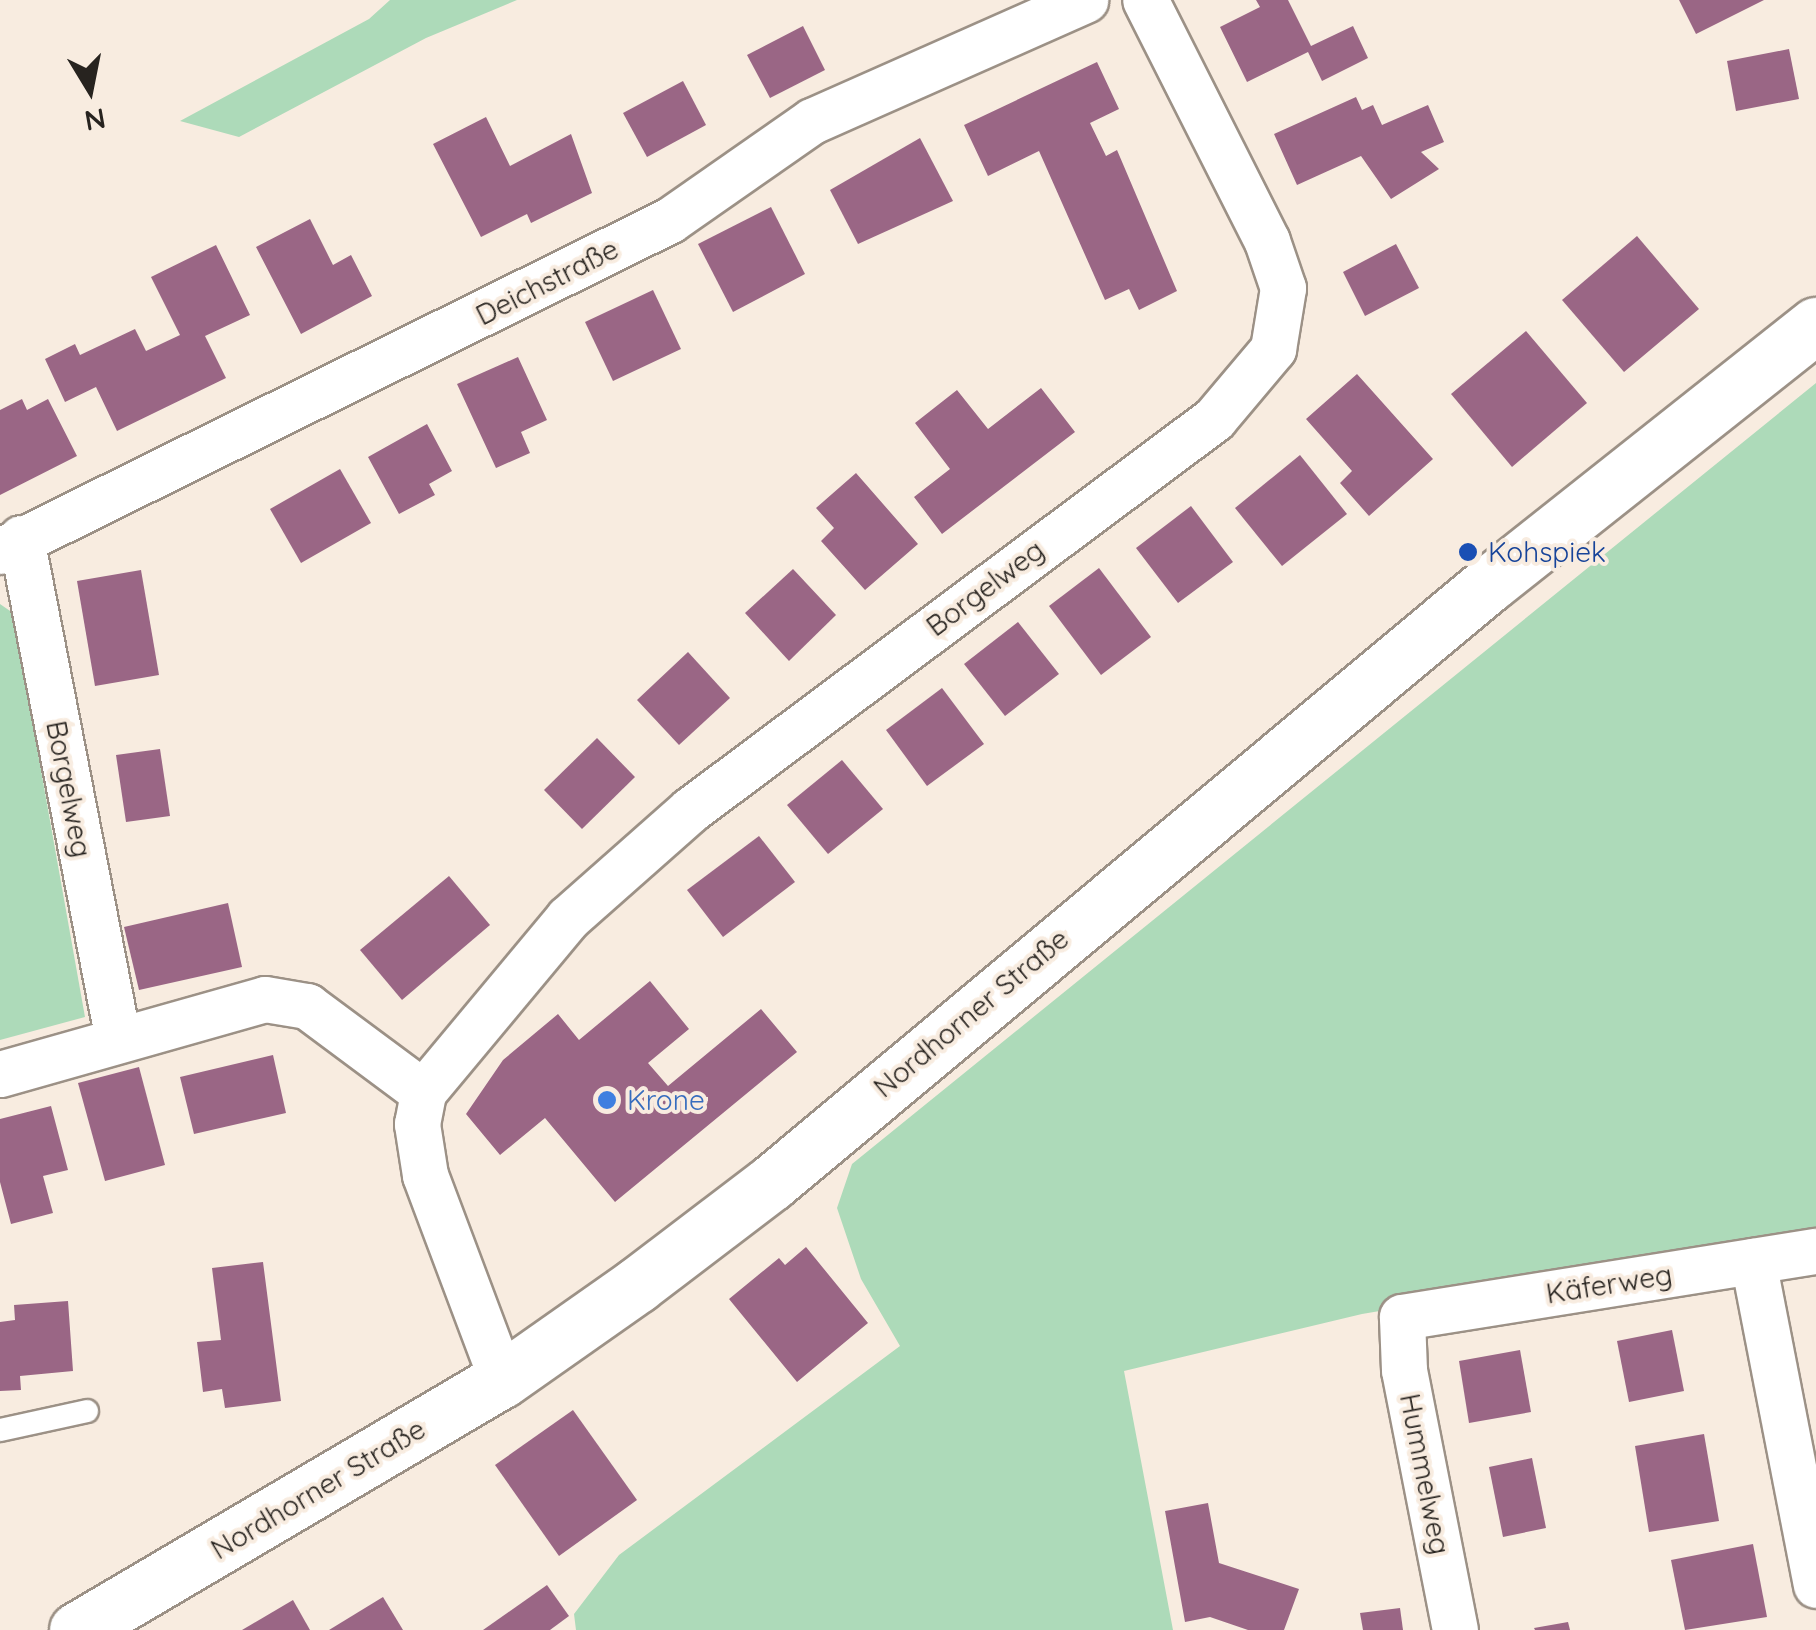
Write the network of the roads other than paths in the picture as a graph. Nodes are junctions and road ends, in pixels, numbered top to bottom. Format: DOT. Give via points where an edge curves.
graph roads {
  1 [pos="1085,0"];
  2 [pos="1145,0"];
  3 [pos="1816,325"];
  4 [pos="10,545"];
  5 [pos="118,1040"];
  6 [pos="0,1074"];
  7 [pos="422,1092"];
  8 [pos="1816,1251"];
  9 [pos="1753,1261"];
  10 [pos="1402,1317"];
  11 [pos="502,1380"];
  12 [pos="87,1411"];
  13 [pos="0,1430"];
  14 [pos="1816,1585"];
  15 [pos="78,1630"];
  16 [pos="1455,1630"];
  1 -- 4 [label="street, Deichstraße" via="812,121 670,220"];
  2 -- 7 [label="street, Borgelweg" via="1283,288 1272,349 1252,380 1214,419 690,810 568,918"];
  3 -- 11 [label="main road, Nordhorner Straße" via="1474,597 771,1182"];
  4 -- 5 [label="street, Borgelweg"];
  5 -- 6 [label="street"];
  5 -- 7 [label="street" via="265,1000 307,1006"];
  7 -- 11 [label="street" via="417,1124 425,1175"];
  8 -- 9 [label="street, Käferweg"];
  9 -- 10 [label="street, Käferweg"];
  9 -- 14 [label="street"];
  10 -- 16 [label="street, Hummelweg" via="1404,1370"];
  11 -- 15 [label="main road, Nordhorner Straße"];
  12 -- 13 [label="lane"];
}
